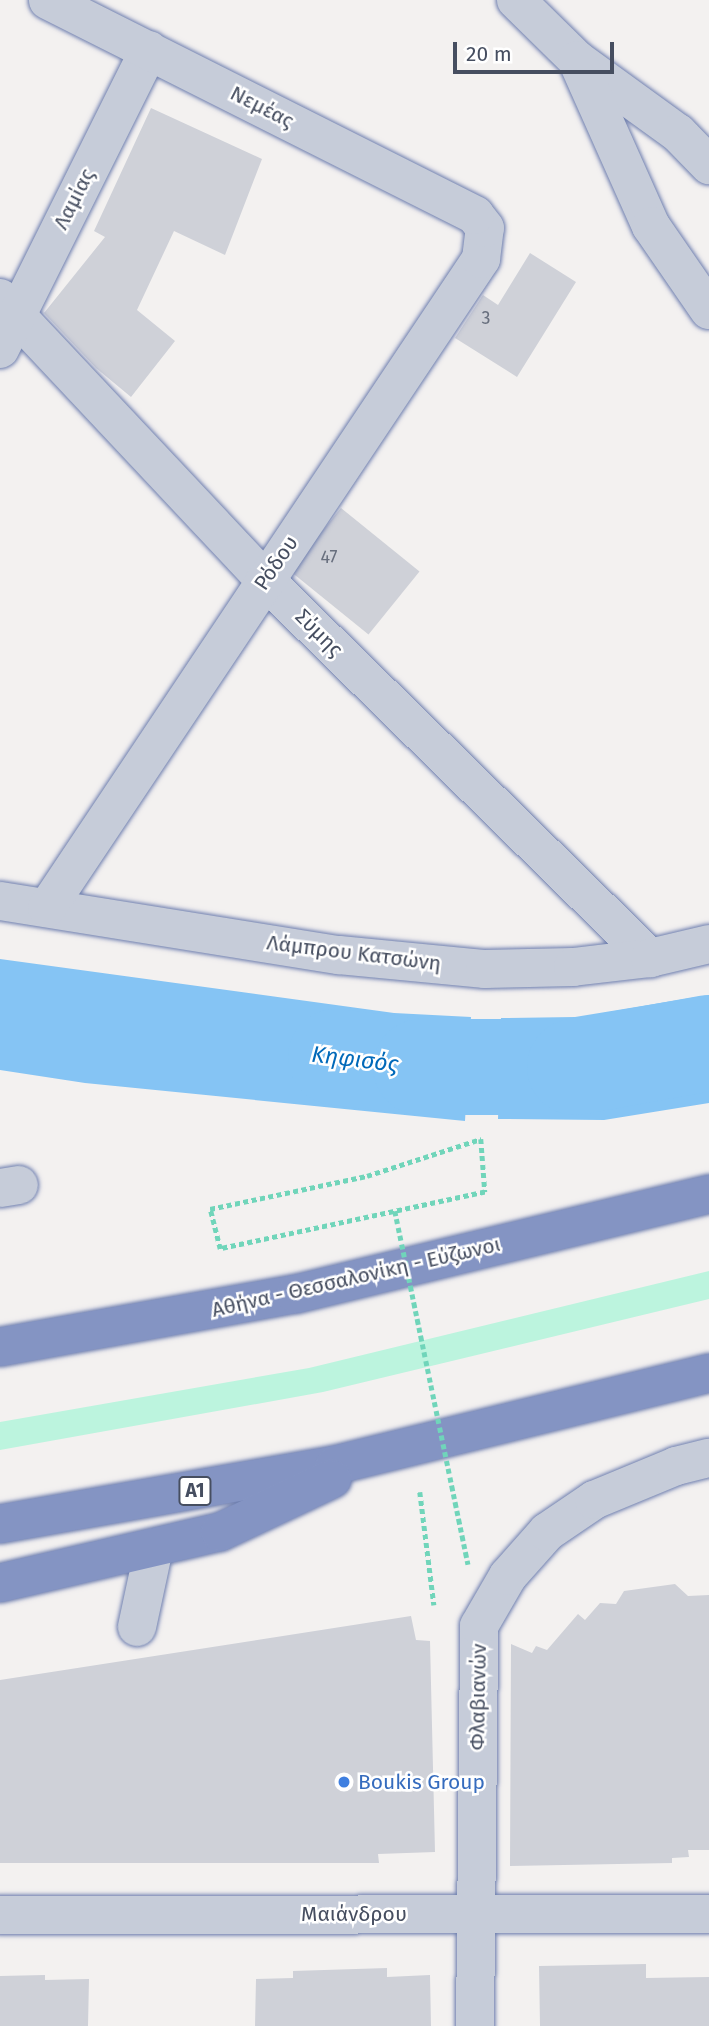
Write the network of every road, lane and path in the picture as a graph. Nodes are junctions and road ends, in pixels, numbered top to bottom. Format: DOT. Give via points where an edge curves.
graph roads {
  1 [pos="48,0"];
  2 [pos="516,0"];
  3 [pos="149,50"];
  4 [pos="577,60"];
  5 [pos="709,165"];
  6 [pos="475,215"];
  7 [pos="709,310"];
  8 [pos="5,321"];
  9 [pos="265,580"];
  10 [pos="0,901"];
  11 [pos="47,908"];
  12 [pos="709,944"];
  13 [pos="650,958"];
  14 [pos="709,1194"];
  15 [pos="395,1212"];
  16 [pos="0,1347"];
  17 [pos="709,1373"];
  18 [pos="401,1449"];
  19 [pos="709,1458"];
  20 [pos="0,1524"];
  21 [pos="154,1548"];
  22 [pos="468,1565"];
  23 [pos="0,1583"];
  24 [pos="435,1606"];
  25 [pos="137,1627"];
  26 [pos="474,1914"];
  27 [pos="709,1914"];
  28 [pos="0,1915"];
  29 [pos="475,2026"];
  1 -- 3 [label="street, Νεμέας"];
  2 -- 4 [label="street"];
  3 -- 6 [label="street, Νεμέας"];
  3 -- 8 [label="street, Λαμίας"];
  4 -- 5 [label="street" via="678,133"];
  4 -- 7 [label="street" via="651,226"];
  6 -- 9 [label="street, Ρόδου" via="485,228 481,259"];
  8 -- 9 [label="street, Σύμης"];
  9 -- 11 [label="street, Ρόδου"];
  9 -- 13 [label="street, Σύμης"];
  10 -- 11 [label="street, Λάμπρου Κατσώνη"];
  11 -- 13 [label="street, Λάμπρου Κατσώνη" via="339,955 485,969 573,967"];
  12 -- 13 [label="street, Λάμπρου Κατσώνη"];
  14 -- 16 [label="highway, Αθήνα - Θεσσαλονίκη - Εύζωνοι" via="296,1294"];
  15 -- 15 [label="path" via="220,1249 210,1209 368,1176 481,1139 485,1192"];
  15 -- 22 [label="path, bridge"];
  17 -- 18 [label="highway, Α1"];
  18 -- 20 [label="highway, Α1"];
  18 -- 21 [label="highway" via="220,1532"];
  18 -- 24 [label="path"];
  19 -- 26 [label="street, Φλαβιανών" via="676,1466 594,1500 547,1532 508,1576 479,1626"];
  21 -- 23 [label="highway"];
  21 -- 25 [label="street"];
  26 -- 27 [label="street, Μαιάνδρου"];
  26 -- 28 [label="street, Μαιάνδρου"];
  26 -- 29 [label="street, Φλαβιανών"];
}
